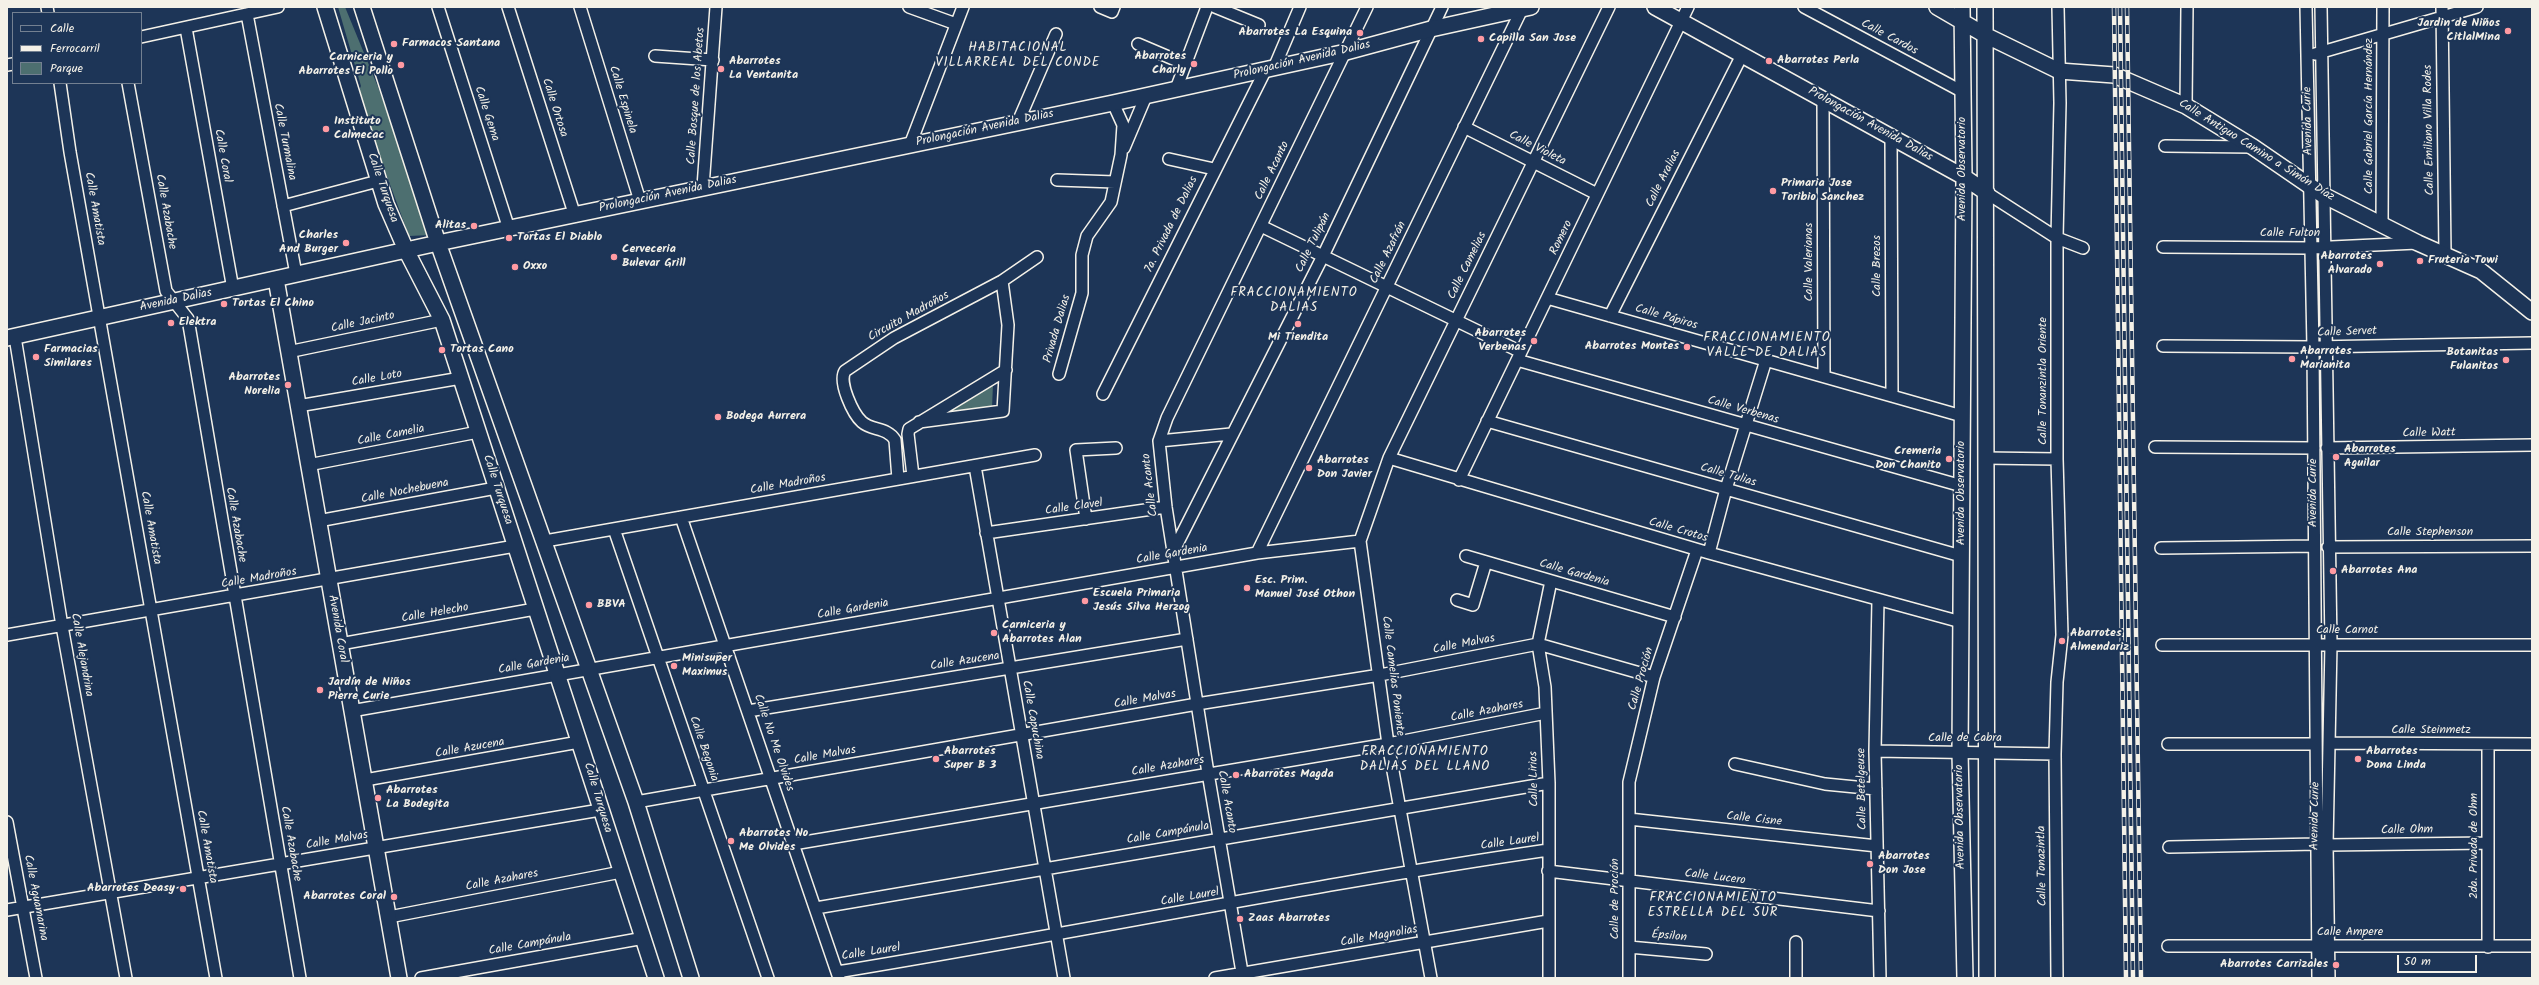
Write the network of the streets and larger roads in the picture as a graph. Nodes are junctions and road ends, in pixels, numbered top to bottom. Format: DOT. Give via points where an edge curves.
graph roads {
  1 [pos="278,7"];
  2 [pos="325,7"];
  3 [pos="362,7"];
  4 [pos="438,7"];
  5 [pos="508,7"];
  6 [pos="580,7"];
  7 [pos="716,7"];
  8 [pos="909,7"];
  9 [pos="963,7"];
  10 [pos="1100,7"];
  11 [pos="1114,7"];
  12 [pos="1207,7"];
  13 [pos="1215,7"];
  14 [pos="1300,7"];
  15 [pos="1367,7"];
  16 [pos="1442,7"];
  17 [pos="1610,7"];
  18 [pos="1655,7"];
  19 [pos="1688,7"];
  20 [pos="1804,7"];
  21 [pos="1937,7"];
  22 [pos="1985,7"];
  23 [pos="2058,7"];
  24 [pos="2187,7"];
  25 [pos="2306,7"];
  26 [pos="2321,7"];
  27 [pos="2383,7"];
  28 [pos="2442,7"];
  29 [pos="2477,7"];
  30 [pos="1525,8"];
  31 [pos="247,14"];
  32 [pos="1962,14"];
  33 [pos="2442,19"];
  34 [pos="1681,21"];
  35 [pos="956,24"];
  36 [pos="1259,25"];
  37 [pos="186,28"];
  38 [pos="1431,29"];
  39 [pos="1056,34"];
  40 [pos="1985,35"];
  41 [pos="2383,35"];
  42 [pos="142,37"];
  43 [pos="1138,44"];
  44 [pos="1346,52"];
  45 [pos="2321,53"];
  46 [pos="1742,55"];
  47 [pos="2306,55"];
  48 [pos="655,56"];
  49 [pos="712,60"];
  50 [pos="1185,64"];
  51 [pos="1270,68"];
  52 [pos="2059,71"];
  53 [pos="60,84"];
  54 [pos="128,84"];
  55 [pos="1176,89"];
  56 [pos="1963,92"];
  57 [pos="1146,96"];
  58 [pos="1823,99"];
  59 [pos="1113,103"];
  60 [pos="2186,106"];
  61 [pos="1018,122"];
  62 [pos="1464,127"];
  63 [pos="1891,136"];
  64 [pos="910,145"];
  65 [pos="2165,146"];
  66 [pos="2253,147"];
  67 [pos="1121,155"];
  68 [pos="1170,159"];
  69 [pos="1534,162"];
  70 [pos="1214,168"];
  71 [pos="1964,177"];
  72 [pos="378,180"];
  73 [pos="1057,180"];
  74 [pos="1115,182"];
  75 [pos="2308,184"];
  76 [pos="703,187"];
  77 [pos="1987,193"];
  78 [pos="1597,194"];
  79 [pos="2323,195"];
  80 [pos="640,201"];
  81 [pos="283,206"];
  82 [pos="575,216"];
  83 [pos="2382,225"];
  84 [pos="1261,226"];
  85 [pos="510,229"];
  86 [pos="2057,238"];
  87 [pos="438,243"];
  88 [pos="2418,243"];
  89 [pos="2163,247"];
  90 [pos="2324,247"];
  91 [pos="2083,248"];
  92 [pos="2310,248"];
  93 [pos="406,250"];
  94 [pos="2445,253"];
  95 [pos="1323,256"];
  96 [pos="1037,258"];
  97 [pos="296,274"];
  98 [pos="276,279"];
  99 [pos="1002,281"];
  100 [pos="1387,287"];
  101 [pos="233,289"];
  102 [pos="1547,298"];
  103 [pos="174,301"];
  104 [pos="2532,312"];
  105 [pos="1610,316"];
  106 [pos="100,318"];
  107 [pos="442,320"];
  108 [pos="1456,320"];
  109 [pos="11,337"];
  110 [pos="2532,343"];
  111 [pos="2163,346"];
  112 [pos="2327,346"];
  113 [pos="2312,347"];
  114 [pos="288,352"];
  115 [pos="1519,356"];
  116 [pos="1766,360"];
  117 [pos="1006,370"];
  118 [pos="1058,374"];
  119 [pos="1824,376"];
  120 [pos="461,378"];
  121 [pos="1103,394"];
  122 [pos="1892,396"];
  123 [pos="298,406"];
  124 [pos="1962,416"];
  125 [pos="1487,421"];
  126 [pos="919,422"];
  127 [pos="1746,425"];
  128 [pos="478,432"];
  129 [pos="1231,434"];
  130 [pos="1159,441"];
  131 [pos="2532,445"];
  132 [pos="2155,447"];
  133 [pos="1116,448"];
  134 [pos="2314,448"];
  135 [pos="2327,448"];
  136 [pos="1035,455"];
  137 [pos="1389,458"];
  138 [pos="1985,458"];
  139 [pos="2057,459"];
  140 [pos="308,465"];
  141 [pos="975,466"];
  142 [pos="913,476"];
  143 [pos="898,479"];
  144 [pos="1458,480"];
  145 [pos="1962,486"];
  146 [pos="496,488"];
  147 [pos="1726,489"];
  148 [pos="1166,507"];
  149 [pos="681,517"];
  150 [pos="1086,519"];
  151 [pos="1961,519"];
  152 [pos="1985,519"];
  153 [pos="318,521"];
  154 [pos="614,529"];
  155 [pos="986,533"];
  156 [pos="545,541"];
  157 [pos="1360,541"];
  158 [pos="515,546"];
  159 [pos="2314,546"];
  160 [pos="2532,546"];
  161 [pos="2328,547"];
  162 [pos="2161,548"];
  163 [pos="1697,550"];
  164 [pos="1173,552"];
  165 [pos="1256,553"];
  166 [pos="1709,553"];
  167 [pos="1466,556"];
  168 [pos="1961,556"];
  169 [pos="1486,562"];
  170 [pos="1176,567"];
  171 [pos="329,580"];
  172 [pos="1552,581"];
  173 [pos="235,596"];
  174 [pos="998,598"];
  175 [pos="1457,600"];
  176 [pos="1878,600"];
  177 [pos="535,609"];
  178 [pos="151,611"];
  179 [pos="1675,617"];
  180 [pos="1961,622"];
  181 [pos="62,626"];
  182 [pos="7,635"];
  183 [pos="1187,639"];
  184 [pos="340,644"];
  185 [pos="1538,644"];
  186 [pos="2315,644"];
  187 [pos="2330,644"];
  188 [pos="2162,645"];
  189 [pos="2532,645"];
  190 [pos="725,646"];
  191 [pos="1961,648"];
  192 [pos="1984,648"];
  193 [pos="658,657"];
  194 [pos="1010,668"];
  195 [pos="590,669"];
  196 [pos="556,674"];
  197 [pos="1380,675"];
  198 [pos="1654,678"];
  199 [pos="1197,704"];
  200 [pos="351,711"];
  201 [pos="748,711"];
  202 [pos="1546,713"];
  203 [pos="1021,735"];
  204 [pos="580,742"];
  205 [pos="2331,743"];
  206 [pos="1388,744"];
  207 [pos="2168,744"];
  208 [pos="2316,744"];
  209 [pos="2488,744"];
  210 [pos="2532,744"];
  211 [pos="1875,752"];
  212 [pos="1960,752"];
  213 [pos="1985,752"];
  214 [pos="2054,754"];
  215 [pos="1735,764"];
  216 [pos="1208,773"];
  217 [pos="771,779"];
  218 [pos="365,780"];
  219 [pos="1549,783"];
  220 [pos="1876,789"];
  221 [pos="704,791"];
  222 [pos="636,802"];
  223 [pos="1033,803"];
  224 [pos="1399,807"];
  225 [pos="600,810"];
  226 [pos="1629,819"];
  227 [pos="7,822"];
  228 [pos="1219,838"];
  229 [pos="2488,843"];
  230 [pos="793,844"];
  231 [pos="2322,844"];
  232 [pos="1877,846"];
  233 [pos="2169,847"];
  234 [pos="376,848"];
  235 [pos="1548,850"];
  236 [pos="280,864"];
  237 [pos="1045,869"];
  238 [pos="1411,870"];
  239 [pos="1548,871"];
  240 [pos="621,872"];
  241 [pos="198,878"];
  242 [pos="1629,880"];
  243 [pos="111,893"];
  244 [pos="1230,904"];
  245 [pos="24,908"];
  246 [pos="816,908"];
  247 [pos="7,910"];
  248 [pos="1878,911"];
  249 [pos="389,917"];
  250 [pos="1548,921"];
  251 [pos="1056,936"];
  252 [pos="644,938"];
  253 [pos="1424,942"];
  254 [pos="1796,942"];
  255 [pos="2168,946"];
  256 [pos="2323,946"];
  257 [pos="2532,946"];
  258 [pos="1629,947"];
  259 [pos="2488,947"];
  260 [pos="1706,954"];
  261 [pos="838,975"];
  262 [pos="1243,976"];
  263 [pos="36,978"];
  264 [pos="126,978"];
  265 [pos="216,978"];
  266 [pos="300,978"];
  267 [pos="399,978"];
  268 [pos="421,978"];
  269 [pos="656,978"];
  270 [pos="691,978"];
  271 [pos="768,978"];
  272 [pos="1064,978"];
  273 [pos="1215,978"];
  274 [pos="1431,978"];
  275 [pos="1549,978"];
  276 [pos="1629,978"];
  277 [pos="1796,978"];
  278 [pos="1880,978"];
  279 [pos="1965,978"];
  280 [pos="1986,978"];
  281 [pos="2057,978"];
  282 [pos="2318,978"];
  283 [pos="2329,978"];
  1 -- 31 [label="street"];
  2 -- 72 [label="street, Calle Turquesa"];
  3 -- 87 [label="street"];
  4 -- 85 [label="street, Calle Gema"];
  5 -- 82 [label="street, Calle Ortosa"];
  6 -- 80 [label="street, Calle Espinela"];
  7 -- 49 [label="street, Calle Bosque de los Abetos"];
  8 -- 35 [label="street"];
  9 -- 35 [label="street"];
  10 -- 11 [label="street" via="1112,12"];
  12 -- 50 [label="street"];
  13 -- 36 [label="street"];
  14 -- 51 [label="street, 7a. Privada de Dalias"];
  15 -- 44 [label="street, Calle Acanto"];
  16 -- 38 [label="street, Calle Tulipán"];
  17 -- 69 [label="street, Calle Camelias"];
  18 -- 34 [label="street, Prolongación Avenida Dalias"];
  19 -- 34 [label="street, Romero"];
  20 -- 56 [label="street, Calle Cardos"];
  21 -- 32 [label="street, Calle Antiguo Camino a Simón Díaz"];
  22 -- 40 [label="street, Avenida Observatorio"];
  23 -- 52 [label="street, Calle Tonanzintla Oriente"];
  24 -- 60 [label="street"];
  25 -- 47 [label="street, Avenida Curie"];
  26 -- 45 [label="street, Avenida Curie"];
  27 -- 41 [label="street, Calle Gabriel García Hernández"];
  28 -- 33 [label="street, Calle Emiliano Villa Rodes"];
  29 -- 33 [label="street"];
  30 -- 38 [label="street, Prolongación Avenida Dalias"];
  30 -- 62 [label="street, Calle Azafrán"];
  31 -- 37 [label="street"];
  31 -- 81 [label="street, Calle Turmalina"];
  32 -- 40 [label="street, Calle Antiguo Camino a Simón Díaz"];
  32 -- 56 [label="street, Avenida Observatorio"];
  33 -- 41 [label="street"];
  33 -- 94 [label="street, Calle Emiliano Villa Rodes"];
  34 -- 46 [label="street, Prolongación Avenida Dalias"];
  34 -- 78 [label="street, Romero"];
  35 -- 64 [label="street"];
  37 -- 42 [label="street"];
  37 -- 101 [label="street, Calle Coral"];
  38 -- 44 [label="street, Prolongación Avenida Dalias"];
  38 -- 95 [label="street, Calle Tulipán"];
  39 -- 61 [label="street"];
  40 -- 52 [label="street, Calle Antiguo Camino a Simón Díaz"];
  40 -- 77 [label="street, Avenida Observatorio"];
  41 -- 45 [label="street"];
  41 -- 83 [label="street, Calle Gabriel García Hernández"];
  43 -- 50 [label="street"];
  44 -- 51 [label="street, Prolongación Avenida Dalias"];
  44 -- 84 [label="street, Calle Acanto"];
  45 -- 47 [label="street"];
  45 -- 79 [label="street, Avenida Curie"];
  46 -- 58 [label="street, Prolongación Avenida Dalias"];
  46 -- 105 [label="street, Calle Aralias"];
  47 -- 75 [label="street, Avenida Curie"];
  48 -- 49 [label="street"];
  49 -- 76 [label="street, Calle Bosque de los Abetos"];
  50 -- 55 [label="street"];
  51 -- 55 [label="street, Prolongación Avenida Dalias"];
  51 -- 70 [label="street, 7a. Privada de Dalias"];
  52 -- 60 [label="street, Calle Antiguo Camino a Simón Díaz" via="2114,75"];
  52 -- 86 [label="street, Calle Tonanzintla Oriente"];
  53 -- 106 [label="street, Calle Amatista"];
  54 -- 103 [label="street, Calle Azabache" via="166,291"];
  55 -- 57 [label="street, Prolongación Avenida Dalias"];
  56 -- 71 [label="street, Avenida Observatorio"];
  57 -- 59 [label="street, Prolongación Avenida Dalias"];
  57 -- 67 [label="street, Privada Dalias"];
  58 -- 63 [label="street, Prolongación Avenida Dalias"];
  58 -- 119 [label="street, Calle Valerianas"];
  59 -- 61 [label="street, Prolongación Avenida Dalias"];
  59 -- 67 [label="street, Privada Dalias" via="1123,124"];
  60 -- 66 [label="street, Calle Antiguo Camino a Simón Díaz"];
  61 -- 64 [label="street, Prolongación Avenida Dalias"];
  62 -- 69 [label="street, Calle Violeta"];
  62 -- 100 [label="street, Calle Azafrán"];
  63 -- 71 [label="street, Prolongación Avenida Dalias"];
  63 -- 122 [label="street, Calle Brezos"];
  64 -- 76 [label="street, Prolongación Avenida Dalias"];
  65 -- 66 [label="street"];
  66 -- 75 [label="street, Calle Antiguo Camino a Simón Díaz"];
  67 -- 74 [label="street, Privada Dalias"];
  68 -- 70 [label="street"];
  69 -- 78 [label="street, Calle Violeta"];
  69 -- 108 [label="street, Calle Camelias"];
  70 -- 121 [label="street, 7a. Privada de Dalias"];
  71 -- 77 [label="street, Prolongación Avenida Dalias"];
  71 -- 124 [label="street, Avenida Observatorio"];
  72 -- 81 [label="street"];
  72 -- 93 [label="street, Calle Turquesa"];
  73 -- 74 [label="street"];
  74 -- 118 [label="street, Privada Dalias" via="1106,212 1095,222 1087,236 1082,255 1082,293"];
  75 -- 79 [label="street, Calle Antiguo Camino a Simón Díaz"];
  75 -- 92 [label="street, Avenida Curie"];
  76 -- 80 [label="street, Prolongación Avenida Dalias"];
  77 -- 86 [label="street, Prolongación Avenida Dalias"];
  77 -- 138 [label="street, Avenida Observatorio"];
  78 -- 102 [label="street, Romero"];
  79 -- 83 [label="street, Calle Antiguo Camino a Simón Díaz"];
  79 -- 90 [label="street, Avenida Curie"];
  80 -- 82 [label="street, Prolongación Avenida Dalias"];
  81 -- 97 [label="street, Calle Turmalina"];
  82 -- 85 [label="street, Prolongación Avenida Dalias"];
  83 -- 88 [label="street, Calle Antiguo Camino a Simón Díaz"];
  84 -- 95 [label="street, Calle Verbenas"];
  84 -- 130 [label="street, Calle Acanto" via="1167,418"];
  85 -- 87 [label="street, Prolongación Avenida Dalias"];
  86 -- 91 [label="street, Prolongación Avenida Dalias"];
  86 -- 139 [label="street, Calle Tonanzintla Oriente"];
  87 -- 93 [label="street, Avenida Dalias"];
  87 -- 156 [label="street"];
  88 -- 90 [label="street, Calle Fulton"];
  88 -- 94 [label="street, Calle Antiguo Camino a Simón Díaz"];
  89 -- 92 [label="street, Calle Fulton"];
  90 -- 92 [label="street, Calle Fulton"];
  90 -- 112 [label="street, Avenida Curie"];
  92 -- 113 [label="street, Avenida Curie"];
  93 -- 97 [label="street, Avenida Dalias"];
  93 -- 107 [label="street, Calle Turquesa"];
  94 -- 104 [label="street, Calle Antiguo Camino a Simón Díaz" via="2481,271"];
  95 -- 100 [label="street, Calle Verbenas"];
  95 -- 129 [label="street, Calle Tulipán"];
  96 -- 99 [label="street, Circuito Madroños"];
  97 -- 98 [label="street, Avenida Dalias"];
  98 -- 101 [label="street, Avenida Dalias"];
  98 -- 114 [label="street, Avenida Coral"];
  99 -- 117 [label="street" via="1008,325"];
  99 -- 143 [label="street, Circuito Madroños" via="894,338 845,371 841,377 845,390 863,423 891,434 894,440"];
  100 -- 108 [label="street, Calle Verbenas"];
  100 -- 165 [label="street, Calle Azafrán"];
  101 -- 103 [label="street, Avenida Dalias"];
  102 -- 105 [label="street, Calle Pápiros"];
  102 -- 115 [label="street, Romero"];
  103 -- 106 [label="street, Avenida Dalias"];
  103 -- 173 [label="street, Calle Azabache" via="188,319"];
  105 -- 116 [label="street, Calle Pápiros"];
  106 -- 109 [label="street, Avenida Dalias"];
  106 -- 178 [label="street, Calle Amatista"];
  107 -- 114 [label="street, Calle Jacinto"];
  107 -- 120 [label="street, Calle Turquesa"];
  108 -- 115 [label="street, Calle Verbenas"];
  108 -- 137 [label="street, Calle Camelias"];
  109 -- 181 [label="street, Calle Alejandrina"];
  110 -- 112 [label="street, Calle Servet"];
  111 -- 113 [label="street, Calle Servet"];
  112 -- 113 [label="street, Calle Servet"];
  112 -- 135 [label="street, Avenida Curie"];
  113 -- 134 [label="street, Avenida Curie"];
  114 -- 123 [label="street, Avenida Coral"];
  115 -- 125 [label="street, Romero"];
  115 -- 127 [label="street, Calle Verbenas"];
  116 -- 119 [label="street, Calle Pápiros"];
  116 -- 127 [label="street"];
  117 -- 126 [label="street"];
  117 -- 126 [label="street" via="1003,411"];
  119 -- 122 [label="street, Calle Pápiros"];
  120 -- 123 [label="street, Calle Loto"];
  120 -- 128 [label="street, Calle Turquesa"];
  122 -- 124 [label="street, Calle Pápiros"];
  123 -- 140 [label="street, Avenida Coral"];
  124 -- 145 [label="street, Avenida Observatorio"];
  125 -- 144 [label="street, Romero"];
  125 -- 147 [label="street, Calle Tulias"];
  126 -- 142 [label="street" via="909,429 908,434"];
  127 -- 145 [label="street, Calle Verbenas"];
  127 -- 147 [label="street"];
  128 -- 140 [label="street, Calle Camelia"];
  128 -- 146 [label="street, Calle Turquesa"];
  129 -- 130 [label="street"];
  129 -- 164 [label="street, Calle Tulipán"];
  130 -- 148 [label="street, Calle Acanto"];
  131 -- 135 [label="street, Calle Watt"];
  132 -- 134 [label="street"];
  133 -- 150 [label="street" via="1076,450"];
  134 -- 159 [label="street, Avenida Curie"];
  135 -- 161 [label="street, Avenida Curie"];
  136 -- 141 [label="street, Calle Madroños"];
  137 -- 144 [label="street, Calle Crotos"];
  137 -- 157 [label="street, Calle Camelias"];
  138 -- 139 [label="street"];
  138 -- 152 [label="street, Avenida Observatorio"];
  139 -- 214 [label="street, Calle Tonanzintla Oriente" via="2062,635"];
  140 -- 153 [label="street, Avenida Coral"];
  141 -- 142 [label="street, Calle Madroños"];
  141 -- 155 [label="street, Calle Capuchina"];
  142 -- 143 [label="street, Calle Madroños"];
  143 -- 149 [label="street, Calle Madroños"];
  144 -- 163 [label="street, Calle Crotos"];
  145 -- 151 [label="street, Avenida Observatorio"];
  146 -- 153 [label="street, Calle Nochebuena"];
  146 -- 158 [label="street, Calle Turquesa"];
  147 -- 166 [label="street"];
  147 -- 168 [label="street, Calle Tulias"];
  148 -- 150 [label="street, Calle Clavel"];
  148 -- 164 [label="street, Calle Acanto"];
  149 -- 154 [label="street, Calle Madroños"];
  149 -- 190 [label="street, Calle No Me Olvides"];
  150 -- 155 [label="street, Calle Clavel"];
  151 -- 152 [label="street"];
  151 -- 168 [label="street, Avenida Observatorio"];
  152 -- 192 [label="street, Avenida Observatorio"];
  153 -- 171 [label="street, Avenida Coral"];
  154 -- 156 [label="street, Calle Madroños"];
  154 -- 193 [label="street, Calle Begonia"];
  155 -- 174 [label="street, Calle Capuchina"];
  156 -- 195 [label="street"];
  157 -- 165 [label="street, Calle Gardenia"];
  157 -- 197 [label="street, Calle Camelias Poniente"];
  158 -- 171 [label="street, Calle Madroños"];
  158 -- 177 [label="street, Calle Turquesa"];
  159 -- 162 [label="street"];
  159 -- 186 [label="street, Avenida Curie"];
  160 -- 161 [label="street, Calle Stephenson"];
  161 -- 187 [label="street, Avenida Curie"];
  163 -- 166 [label="street, Calle Crotos"];
  163 -- 179 [label="street, Calle Proción"];
  164 -- 170 [label="street, Calle Acanto"];
  165 -- 170 [label="street, Calle Gardenia"];
  166 -- 176 [label="street, Calle Crotos"];
  167 -- 169 [label="street, Calle Gardenia"];
  168 -- 180 [label="street, Avenida Observatorio"];
  169 -- 172 [label="street, Calle Gardenia"];
  169 -- 175 [label="street" via="1473,605"];
  170 -- 174 [label="street, Calle Gardenia"];
  170 -- 183 [label="street, Calle Acanto"];
  171 -- 173 [label="street, Calle Madroños"];
  171 -- 184 [label="street, Avenida Coral"];
  172 -- 179 [label="street, Calle Gardenia"];
  172 -- 185 [label="street, Calle Lirios"];
  173 -- 178 [label="street, Calle Madroños"];
  173 -- 236 [label="street, Calle Azabache"];
  174 -- 190 [label="street, Calle Gardenia"];
  174 -- 194 [label="street, Calle Capuchina"];
  176 -- 180 [label="street, Calle Crotos"];
  176 -- 211 [label="street, Calle Betelgeuse"];
  177 -- 184 [label="street, Calle Helecho"];
  177 -- 196 [label="street, Calle Turquesa"];
  178 -- 181 [label="street, Calle Madroños"];
  178 -- 241 [label="street, Calle Amatista"];
  179 -- 198 [label="street, Calle Proción"];
  180 -- 191 [label="street, Avenida Observatorio"];
  181 -- 182 [label="street, Calle Madroños"];
  181 -- 243 [label="street, Calle Alejandrina"];
  183 -- 194 [label="street, Calle Azucena"];
  183 -- 199 [label="street, Calle Acanto"];
  184 -- 200 [label="street, Avenida Coral"];
  185 -- 197 [label="street, Calle Malvas"];
  185 -- 198 [label="street, Calle Malvas"];
  185 -- 202 [label="street, Calle Lirios" via="1545,687"];
  186 -- 187 [label="street, Calle Carnot"];
  186 -- 188 [label="street, Calle Carnot"];
  186 -- 208 [label="street, Avenida Curie"];
  187 -- 189 [label="street, Calle Carnot"];
  187 -- 205 [label="street, Avenida Curie"];
  190 -- 193 [label="street, Calle Gardenia"];
  190 -- 201 [label="street, Calle No Me Olvides"];
  191 -- 192 [label="street"];
  191 -- 212 [label="street, Avenida Observatorio"];
  192 -- 213 [label="street, Avenida Observatorio"];
  193 -- 195 [label="street, Calle Gardenia"];
  193 -- 221 [label="street, Calle Begonia"];
  194 -- 201 [label="street, Calle Azucena"];
  194 -- 203 [label="street, Calle Capuchina"];
  195 -- 196 [label="street, Calle Gardenia"];
  195 -- 222 [label="street"];
  196 -- 200 [label="street, Calle Gardenia"];
  196 -- 204 [label="street, Calle Turquesa"];
  197 -- 199 [label="street, Calle Malvas"];
  197 -- 206 [label="street, Calle Camelias Poniente"];
  198 -- 226 [label="street, Calle Proción" via="1629,782"];
  199 -- 203 [label="street, Calle Malvas"];
  199 -- 216 [label="street, Calle Acanto"];
  200 -- 218 [label="street, Avenida Coral"];
  201 -- 217 [label="street, Calle No Me Olvides"];
  202 -- 206 [label="street, Calle Azahares"];
  202 -- 219 [label="street, Calle Lirios"];
  203 -- 217 [label="street, Calle Malvas"];
  203 -- 223 [label="street, Calle Capuchina"];
  204 -- 218 [label="street, Calle Azucena"];
  204 -- 225 [label="street, Calle Turquesa"];
  205 -- 209 [label="street, Calle Steinmetz"];
  205 -- 231 [label="street, Avenida Curie"];
  206 -- 216 [label="street, Calle Azahares"];
  206 -- 224 [label="street, Calle Camelias Poniente"];
  207 -- 208 [label="street"];
  208 -- 231 [label="street, Avenida Curie"];
  209 -- 210 [label="street, Calle Steinmetz"];
  209 -- 229 [label="street, 2da. Privada de Ohm"];
  211 -- 212 [label="street, Calle de Cabra"];
  211 -- 220 [label="street, Calle Betelgeuse"];
  212 -- 213 [label="street, Calle de Cabra"];
  212 -- 279 [label="street, Avenida Observatorio"];
  213 -- 214 [label="street, Calle de Cabra"];
  213 -- 280 [label="street, Avenida Observatorio"];
  214 -- 281 [label="street, Calle Tonazintla"];
  215 -- 220 [label="street" via="1825,784"];
  216 -- 223 [label="street, Calle Azahares"];
  216 -- 228 [label="street, Calle Acanto"];
  217 -- 221 [label="street, Calle Malvas"];
  217 -- 230 [label="street, Calle No Me Olvides"];
  218 -- 234 [label="street, Avenida Coral"];
  219 -- 224 [label="street, Calle Campánula"];
  219 -- 235 [label="street, Calle Lirios"];
  220 -- 232 [label="street, Calle Betelgeuse"];
  221 -- 222 [label="street, Calle Malvas"];
  221 -- 271 [label="street, Calle Begonia"];
  222 -- 270 [label="street"];
  223 -- 230 [label="street, Calle Azahares"];
  223 -- 237 [label="street, Calle Capuchina"];
  224 -- 228 [label="street, Calle Campánula"];
  224 -- 238 [label="street, Calle Camelias Poniente"];
  225 -- 234 [label="street, Calle Malvas"];
  225 -- 240 [label="street, Calle Turquesa"];
  226 -- 232 [label="street, Calle Cisne"];
  226 -- 242 [label="street, Calle de Proción"];
  227 -- 245 [label="street, Calle Aguamarina"];
  228 -- 237 [label="street, Calle Campánula"];
  228 -- 244 [label="street, Calle Acanto"];
  229 -- 231 [label="street, Calle Ohm"];
  229 -- 259 [label="street, 2da. Privada de Ohm"];
  230 -- 246 [label="street, Calle No Me Olvides"];
  231 -- 233 [label="street, Calle Ohm"];
  231 -- 256 [label="street, Avenida Curie"];
  232 -- 248 [label="street, Calle Betelgeuse"];
  234 -- 236 [label="street, Calle Malvas"];
  234 -- 249 [label="street, Avenida Coral"];
  235 -- 238 [label="street, Calle Laurel"];
  235 -- 239 [label="street, Calle Lirios"];
  236 -- 241 [label="street, Calle Malvas"];
  236 -- 266 [label="street, Calle Azabache"];
  237 -- 246 [label="street, Calle Campánula"];
  237 -- 251 [label="street, Calle Capuchina"];
  238 -- 244 [label="street, Calle Laurel"];
  238 -- 253 [label="street, Calle Camelias Poniente"];
  239 -- 242 [label="street, Calle Lucero"];
  239 -- 250 [label="street, Calle Lirios"];
  240 -- 249 [label="street, Calle Azahares"];
  240 -- 252 [label="street, Calle Turquesa"];
  241 -- 243 [label="street, Calle Malvas"];
  241 -- 265 [label="street, Calle Amatista"];
  242 -- 248 [label="street, Calle Lucero"];
  242 -- 258 [label="street, Calle de Proción"];
  243 -- 245 [label="street, Calle Malvas"];
  243 -- 264 [label="street, Calle Alejandrina"];
  244 -- 251 [label="street, Calle Laurel"];
  244 -- 262 [label="street, Calle Acanto"];
  245 -- 247 [label="street, Calle Malvas"];
  245 -- 263 [label="street, Calle Aguamarina"];
  246 -- 261 [label="street, Calle No Me Olvides"];
  248 -- 278 [label="street, Calle Betelgeuse"];
  249 -- 267 [label="street, Avenida Coral"];
  250 -- 253 [label="street, Calle Magnolias"];
  250 -- 275 [label="street, Calle Lirios"];
  251 -- 261 [label="street, Calle Laurel"];
  251 -- 272 [label="street, Calle Capuchina"];
  252 -- 268 [label="street, Calle Campánula"];
  252 -- 269 [label="street, Calle Turquesa"];
  253 -- 262 [label="street, Calle Magnolias"];
  253 -- 274 [label="street, Calle Camelias Poniente"];
  254 -- 277 [label="street"];
  255 -- 256 [label="street, Calle Ampere"];
  256 -- 259 [label="street, Calle Ampere"];
  256 -- 282 [label="street, Avenida Curie"];
  256 -- 283 [label="street, Avenida Curie"];
  257 -- 259 [label="street, Calle Ampere"];
  258 -- 260 [label="street, Épsilon"];
  258 -- 276 [label="street, Calle de Proción"];
  262 -- 273 [label="street, Calle Magnolias"];
}
